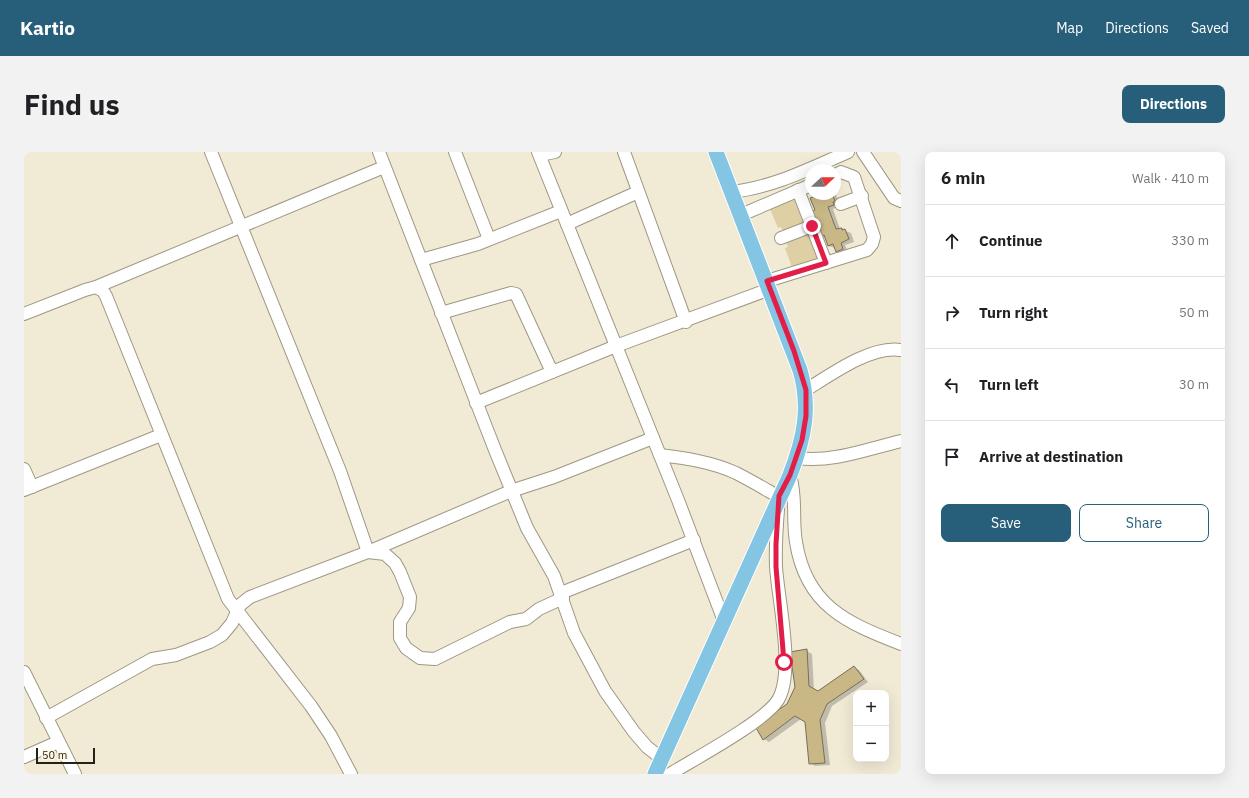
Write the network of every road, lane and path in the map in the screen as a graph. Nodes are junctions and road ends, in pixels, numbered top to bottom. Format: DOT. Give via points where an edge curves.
graph roads {
  1 [pos="211,152"];
  2 [pos="455,152"];
  3 [pos="555,152"];
  4 [pos="624,152"];
  5 [pos="716,152"];
  6 [pos="848,152"];
  7 [pos="863,152"];
  8 [pos="539,154"];
  9 [pos="383,157"];
  10 [pos="841,172"];
  11 [pos="805,187"];
  12 [pos="798,190"];
  13 [pos="638,192"];
  14 [pos="731,192"];
  15 [pos="862,196"];
  16 [pos="901,201"];
  17 [pos="841,204"];
  18 [pos="561,211"];
  19 [pos="741,215"];
  20 [pos="567,224"];
  21 [pos="812,226"];
  22 [pos="242,227"];
  23 [pos="781,238"];
  24 [pos="489,239"];
  25 [pos="421,260"];
  26 [pos="826,263"];
  27 [pos="768,285"];
  28 [pos="96,287"];
  29 [pos="441,313"];
  30 [pos="24,314"];
  31 [pos="686,322"];
  32 [pos="616,346"];
  33 [pos="901,350"];
  34 [pos="552,372"];
  35 [pos="806,390"];
  36 [pos="476,403"];
  37 [pos="161,435"];
  38 [pos="653,438"];
  39 [pos="901,441"];
  40 [pos="660,455"];
  41 [pos="797,458"];
  42 [pos="24,470"];
  43 [pos="790,475"];
  44 [pos="28,489"];
  45 [pos="511,491"];
  46 [pos="779,496"];
  47 [pos="694,540"];
  48 [pos="368,552"];
  49 [pos="562,595"];
  50 [pos="236,611"];
  51 [pos="724,621"];
  52 [pos="901,644"];
  53 [pos="24,672"];
  54 [pos="46,718"];
  55 [pos="58,742"];
  56 [pos="24,757"];
  57 [pos="661,758"];
  58 [pos="75,774"];
  59 [pos="351,774"];
  60 [pos="655,774"];
  61 [pos="670,774"];
  1 -- 22 [label="street"];
  2 -- 24 [label="street"];
  3 -- 8 [label="street"];
  4 -- 13 [label="street"];
  5 -- 14 [label="main road"];
  6 -- 14 [label="street" via="774,182"];
  7 -- 16 [label="street" via="894,198"];
  8 -- 18 [label="street"];
  9 -- 22 [label="street"];
  9 -- 25 [label="street"];
  10 -- 15 [label="street" via="854,178"];
  11 -- 12 [label="street"];
  12 -- 19 [label="street"];
  12 -- 21 [label="street"];
  13 -- 20 [label="street"];
  13 -- 31 [label="street"];
  14 -- 19 [label="main road"];
  15 -- 17 [label="street"];
  15 -- 26 [label="street" via="874,237 872,244 867,250"];
  18 -- 20 [label="street"];
  18 -- 24 [label="street"];
  19 -- 27 [label="main road"];
  20 -- 32 [label="street"];
  21 -- 23 [label="street"];
  21 -- 26 [label="street"];
  22 -- 28 [label="street"];
  22 -- 48 [label="street" via="340,471"];
  24 -- 25 [label="street"];
  25 -- 29 [label="street"];
  26 -- 27 [label="street"];
  27 -- 31 [label="street"];
  27 -- 35 [label="main road"];
  28 -- 30 [label="street"];
  28 -- 37 [label="street" via="106,296"];
  29 -- 34 [label="street" via="511,293 516,294"];
  29 -- 36 [label="street"];
  31 -- 32 [label="street"];
  32 -- 34 [label="street"];
  32 -- 38 [label="street"];
  33 -- 35 [label="street" via="881,351 866,357 836,371"];
  34 -- 36 [label="street"];
  35 -- 41 [label="main road" via="805,424"];
  36 -- 45 [label="street"];
  37 -- 44 [label="street"];
  37 -- 50 [label="street" via="225,592"];
  38 -- 40 [label="street"];
  38 -- 45 [label="street"];
  39 -- 41 [label="street" via="841,456 820,459"];
  40 -- 46 [label="street" via="719,467"];
  40 -- 47 [label="street"];
  41 -- 43 [label="main road"];
  42 -- 44 [label="street"];
  43 -- 46 [label="main road"];
  43 -- 52 [label="street" via="795,495 796,542 807,579 816,593 845,620"];
  45 -- 48 [label="street"];
  45 -- 49 [label="street"];
  46 -- 51 [label="main road"];
  46 -- 61 [label="street" via="776,567 784,676 778,699 769,710 740,731"];
  47 -- 49 [label="street"];
  47 -- 51 [label="street"];
  48 -- 49 [label="street" via="385,554 400,572 410,597 409,608 400,622 400,638 406,648 420,658 435,658 510,622 526,619"];
  48 -- 50 [label="street" via="250,597"];
  49 -- 57 [label="street" via="574,633 605,691 634,732"];
  50 -- 54 [label="street" via="232,623 222,635 210,642 176,655 152,659"];
  50 -- 59 [label="street" via="311,706 331,736"];
  51 -- 57 [label="main road"];
  53 -- 54 [label="street"];
  54 -- 55 [label="street"];
  55 -- 56 [label="street"];
  55 -- 58 [label="street"];
  57 -- 60 [label="main road"];
}
